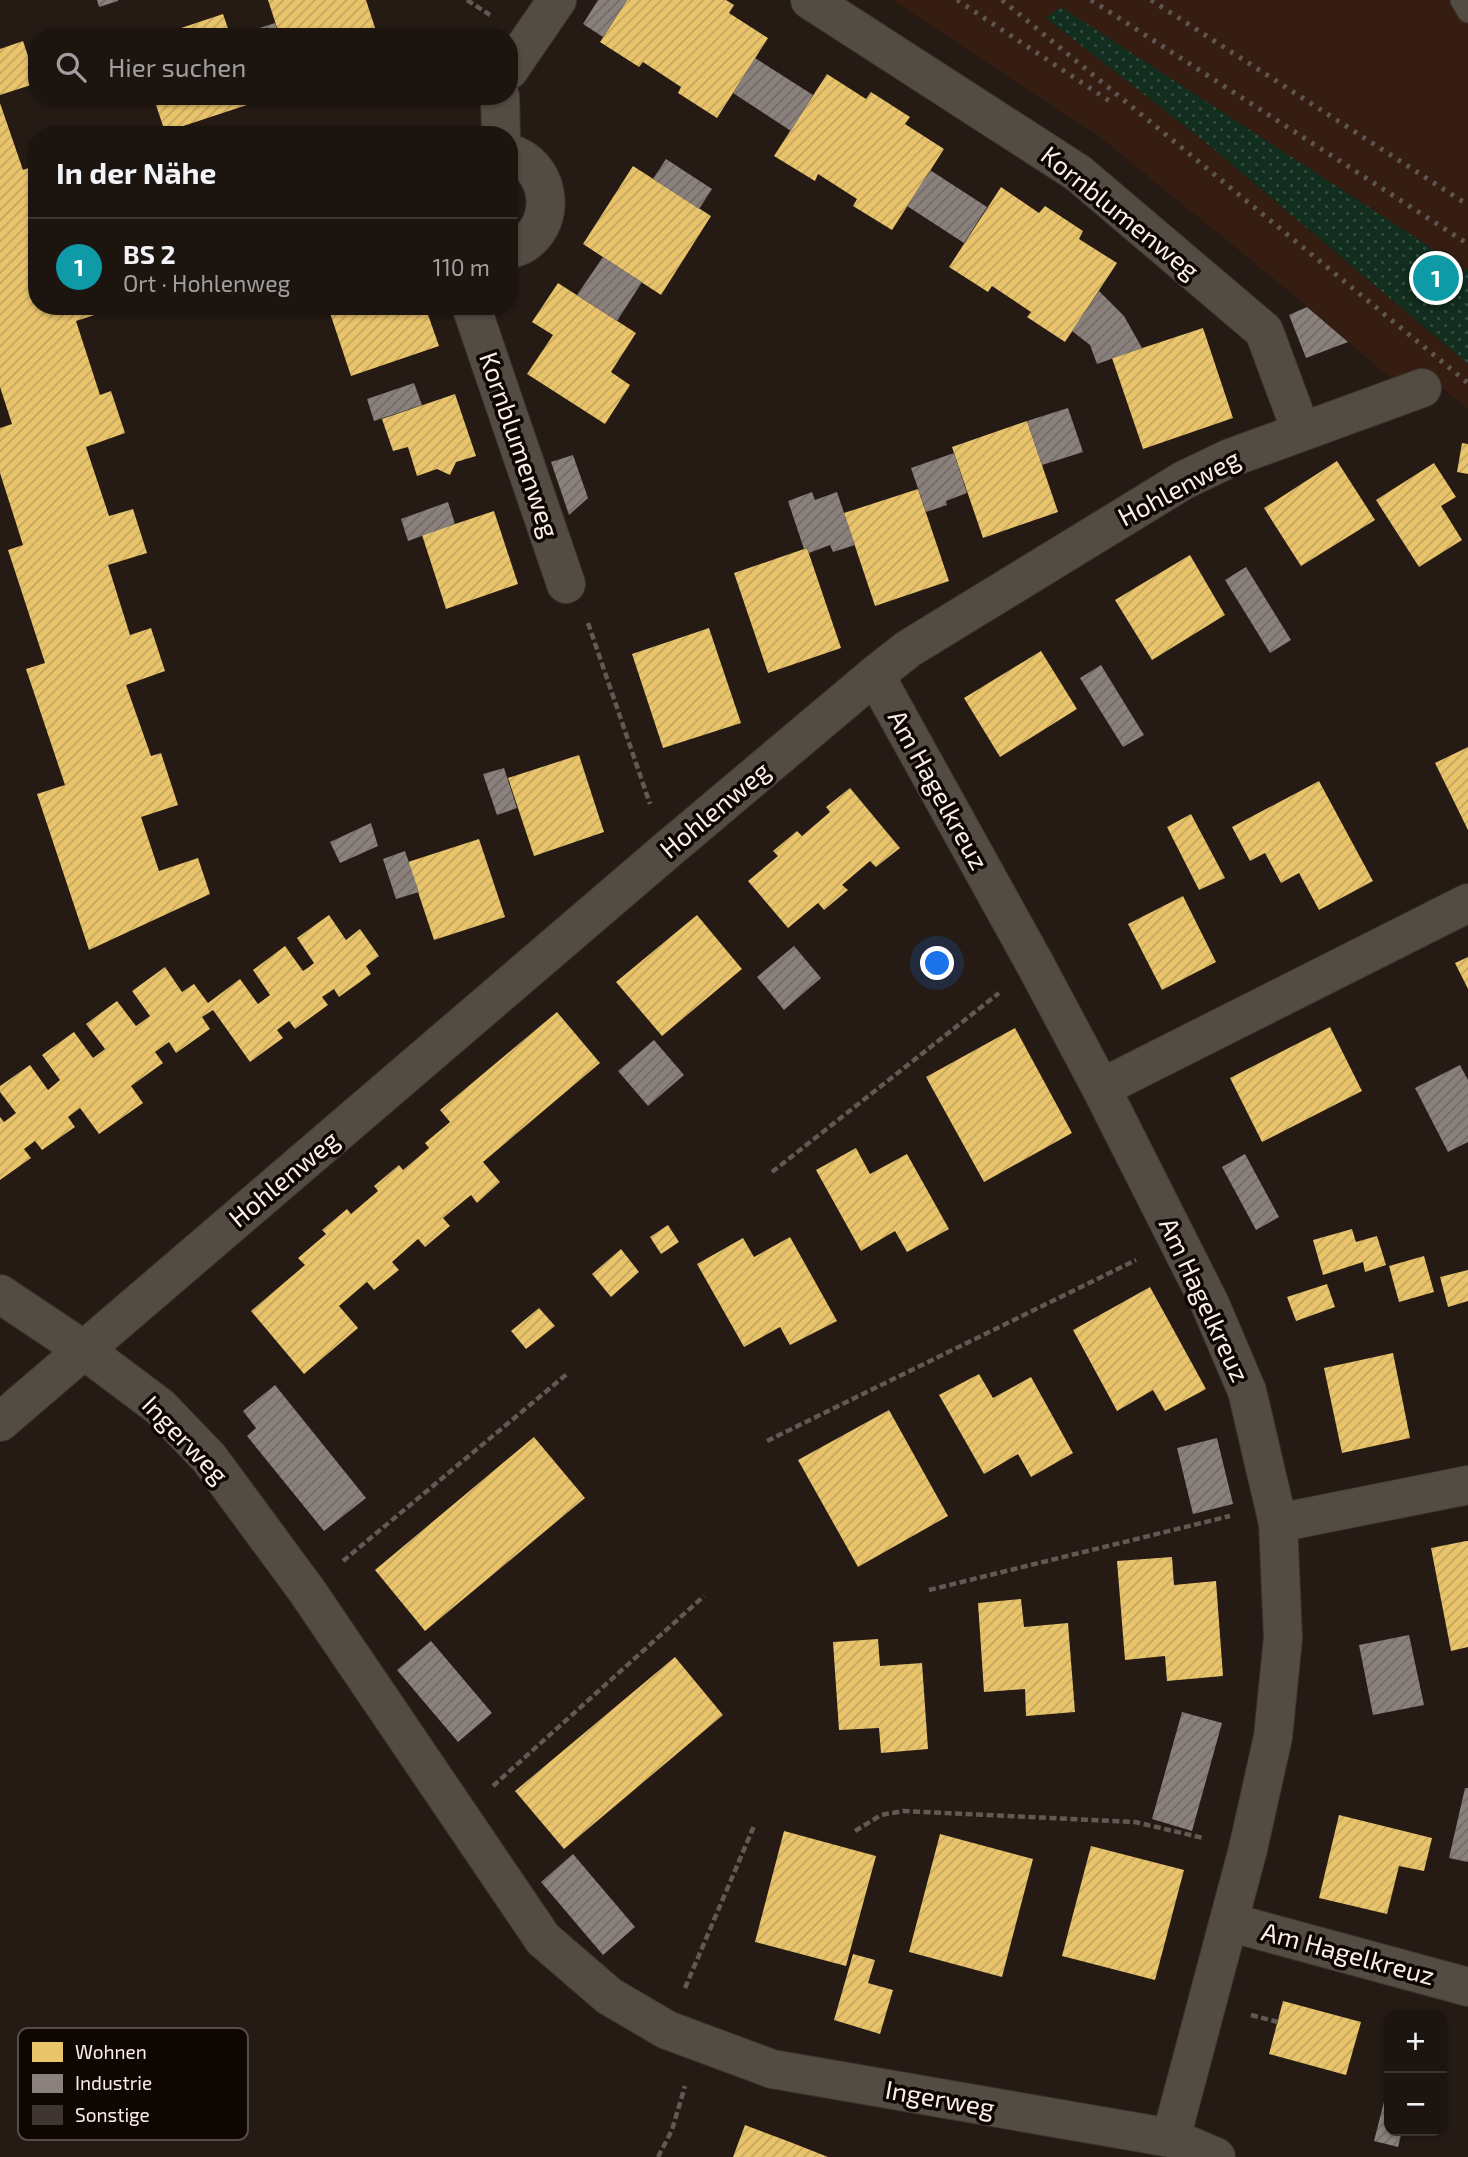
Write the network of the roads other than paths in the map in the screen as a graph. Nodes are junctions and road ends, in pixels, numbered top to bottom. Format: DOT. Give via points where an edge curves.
graph roads {
  1 [pos="557,0"];
  2 [pos="810,0"];
  3 [pos="1461,0"];
  4 [pos="1468,12"];
  5 [pos="518,57"];
  6 [pos="500,105"];
  7 [pos="501,126"];
  8 [pos="518,157"];
  9 [pos="518,246"];
  10 [pos="474,315"];
  11 [pos="1422,388"];
  12 [pos="1301,431"];
  13 [pos="566,584"];
  14 [pos="874,676"];
  15 [pos="1468,903"];
  16 [pos="1101,1088"];
  17 [pos="0,1294"];
  18 [pos="84,1350"];
  19 [pos="0,1422"];
  20 [pos="1468,1485"];
  21 [pos="1277,1514"];
  22 [pos="1229,1922"];
  23 [pos="1468,1987"];
  24 [pos="1171,2138"];
  25 [pos="1216,2157"];
  1 -- 5 [label="street"];
  2 -- 12 [label="street, Kornblumenweg" via="1078,173 1264,331"];
  3 -- 4 [label="lane"];
  6 -- 7 [label="street"];
  8 -- 9 [label="street" via="537,172 546,212 539,227"];
  10 -- 13 [label="street, Kornblumenweg"];
  11 -- 12 [label="street, Hohlenweg"];
  12 -- 14 [label="street, Hohlenweg" via="1184,480 908,649"];
  14 -- 16 [label="street, Am Hagelkreuz"];
  14 -- 18 [label="street, Hohlenweg"];
  15 -- 16 [label="street"];
  16 -- 21 [label="street, Am Hagelkreuz" via="1210,1304 1247,1391"];
  17 -- 18 [label="street, Ingerweg"];
  18 -- 19 [label="street, Hohlenweg"];
  18 -- 24 [label="street, Ingerweg" via="160,1407 209,1458 307,1591 543,1940 609,1996 683,2036 772,2069"];
  20 -- 21 [label="street"];
  21 -- 22 [label="street, Am Hagelkreuz" via="1283,1637 1273,1737"];
  22 -- 23 [label="street, Am Hagelkreuz"];
  22 -- 24 [label="street, Am Hagelkreuz"];
  24 -- 25 [label="street, Ingerweg"];
}
